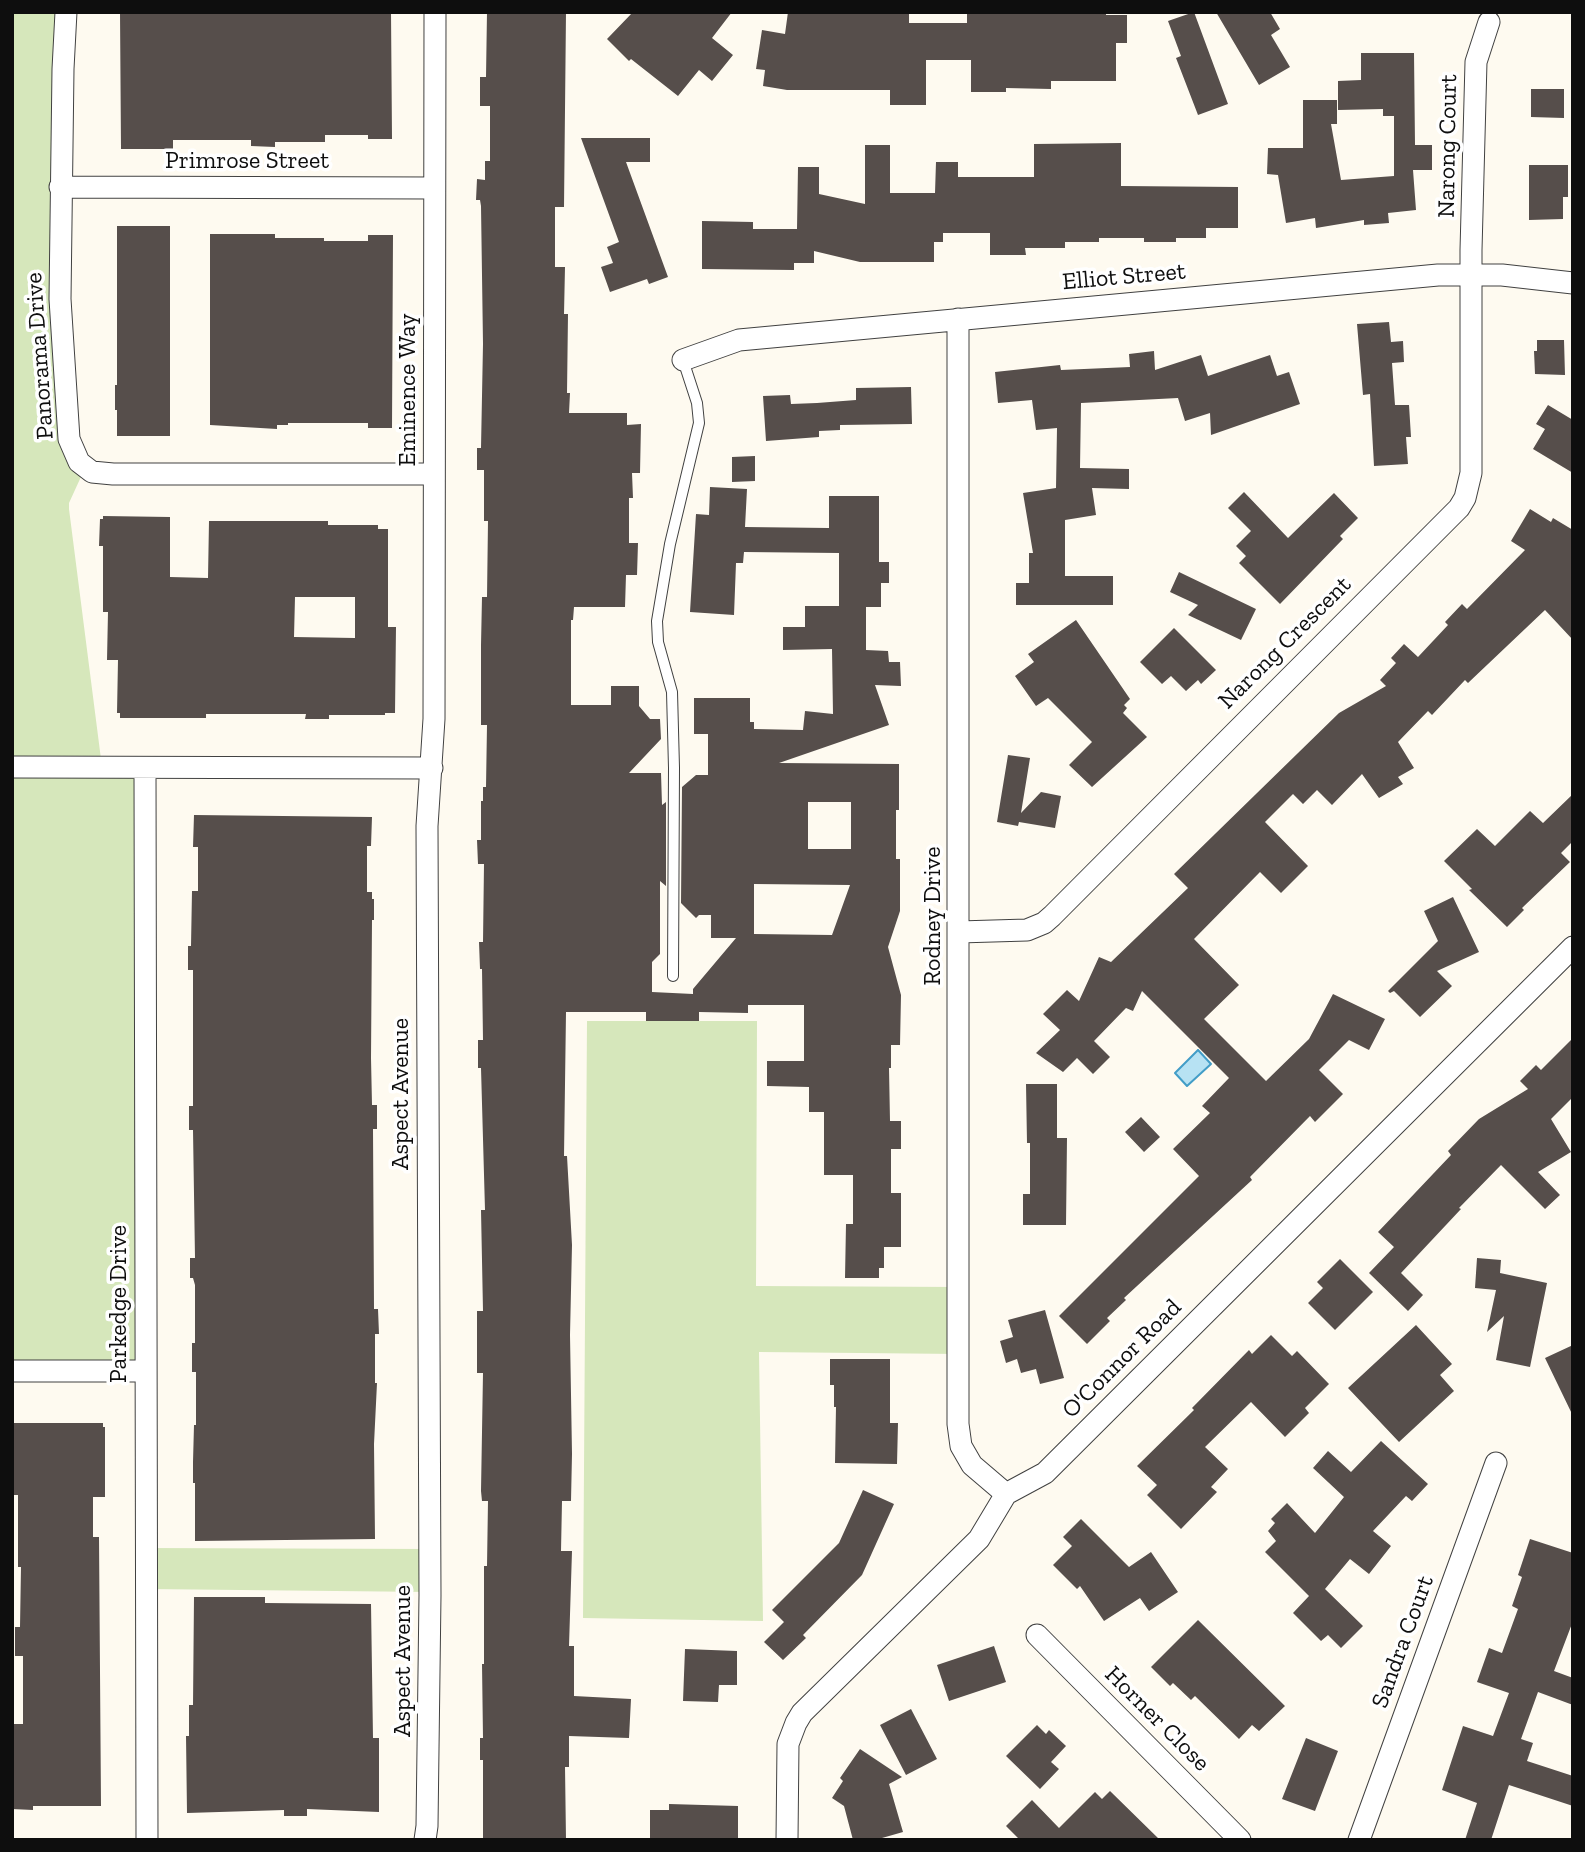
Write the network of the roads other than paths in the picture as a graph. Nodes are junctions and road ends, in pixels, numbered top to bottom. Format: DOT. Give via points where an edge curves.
graph roads {
  1 [pos="66,12"];
  2 [pos="435,12"];
  3 [pos="1489,22"];
  4 [pos="61,187"];
  5 [pos="434,188"];
  6 [pos="1471,274"];
  7 [pos="1573,283"];
  8 [pos="958,319"];
  9 [pos="683,360"];
  10 [pos="434,474"];
  11 [pos="12,767"];
  12 [pos="145,768"];
  13 [pos="432,768"];
  14 [pos="960,932"];
  15 [pos="1573,947"];
  16 [pos="673,976"];
  17 [pos="12,1371"];
  18 [pos="146,1371"];
  19 [pos="1496,1463"];
  20 [pos="1006,1494"];
  21 [pos="1037,1635"];
  22 [pos="146,1840"];
  23 [pos="425,1840"];
  24 [pos="787,1840"];
  25 [pos="1240,1840"];
  26 [pos="1359,1840"];
  1 -- 4 [label="street, Panorama Drive"];
  2 -- 5 [label="street, Eminence Way"];
  3 -- 6 [label="street, Narong Court" via="1476,62"];
  4 -- 5 [label="street, Primrose Street"];
  4 -- 10 [label="street, Panorama Drive" via="60,299 68,428 74,456 85,468 113,474"];
  5 -- 10 [label="street, Eminence Way"];
  6 -- 7 [label="street, Elliot Street"];
  6 -- 8 [label="street, Elliot Street"];
  6 -- 14 [label="street, Narong Crescent" via="1471,473 1459,508 1044,923 1027,930"];
  8 -- 9 [label="street, Elliot Street" via="739,340"];
  8 -- 14 [label="street, Rodney Drive"];
  9 -- 16 [label="lane" via="699,423 657,621 672,692"];
  10 -- 13 [label="street, Eminence Way"];
  11 -- 12 [label="street"];
  12 -- 13 [label="street"];
  12 -- 18 [label="street, Parkedge Drive"];
  13 -- 23 [label="street, Aspect Avenue" via="428,826"];
  14 -- 20 [label="street, Rodney Drive" via="958,1424 961,1446 972,1465"];
  15 -- 20 [label="street, O'Connor Road" via="1045,1473"];
  17 -- 18 [label="street"];
  18 -- 22 [label="street, Parkedge Drive"];
  19 -- 26 [label="street, Sandra Court"];
  20 -- 24 [label="street" via="979,1539 802,1713 787,1755"];
  21 -- 25 [label="street, Horner Close"];
}
